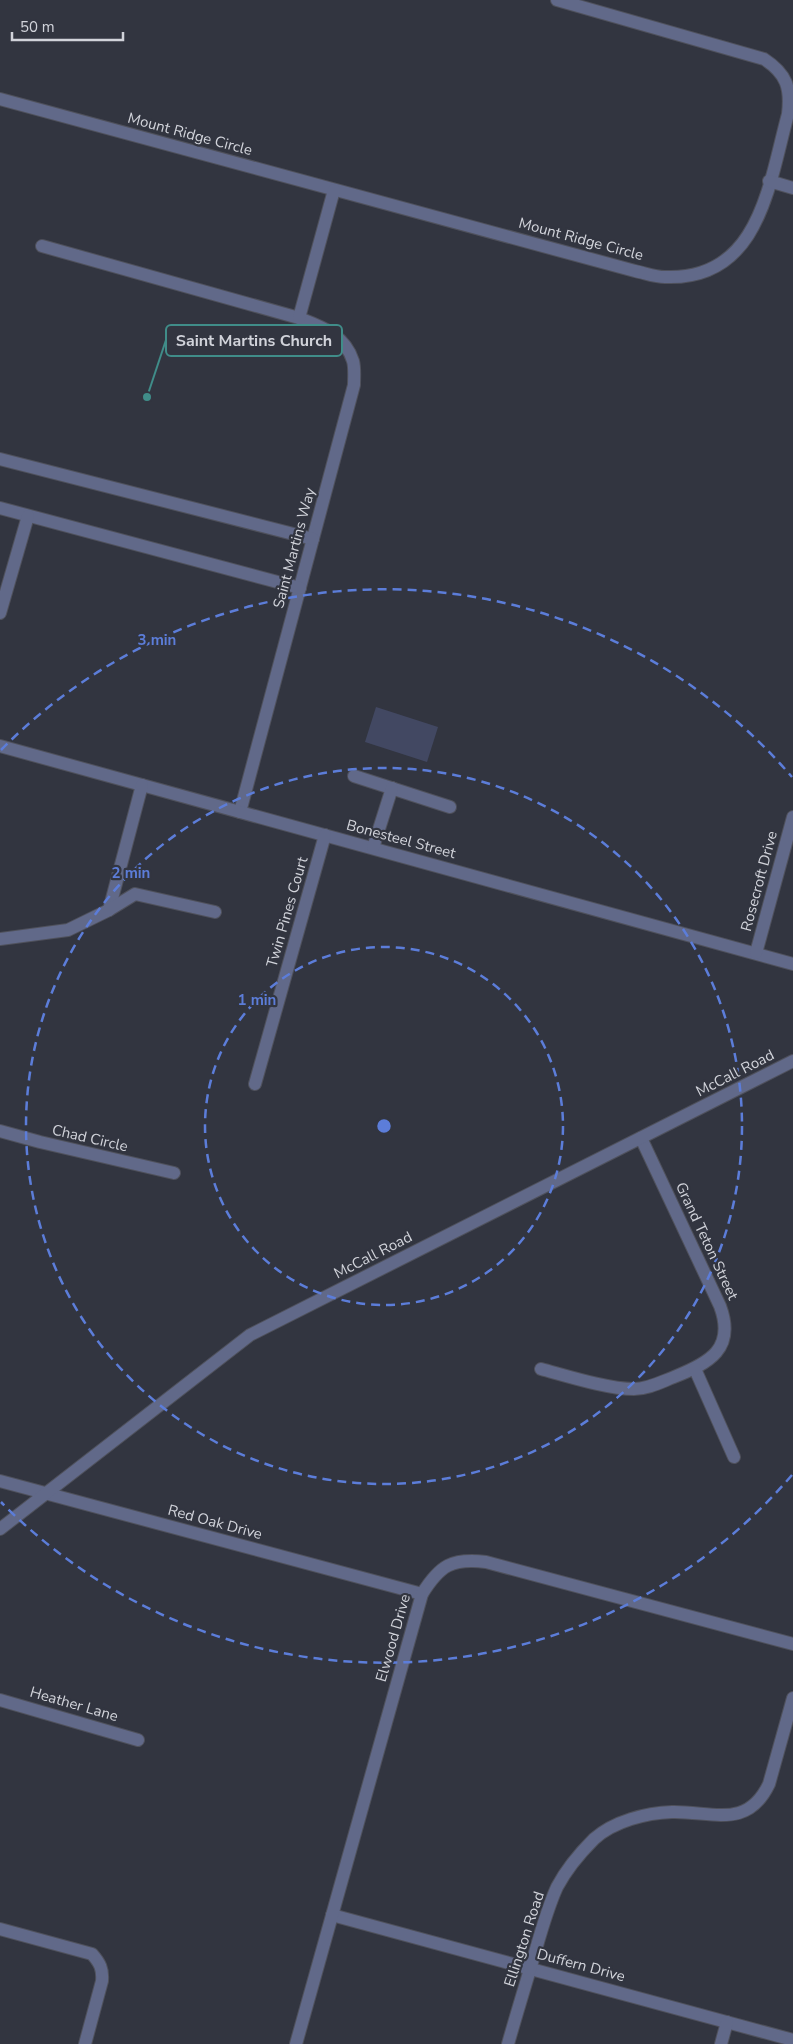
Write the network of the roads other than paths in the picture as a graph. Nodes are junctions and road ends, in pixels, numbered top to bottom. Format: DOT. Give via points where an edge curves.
graph roads {
  1 [pos="557,0"];
  2 [pos="0,100"];
  3 [pos="769,181"];
  4 [pos="793,188"];
  5 [pos="334,190"];
  6 [pos="42,246"];
  7 [pos="299,318"];
  8 [pos="0,459"];
  9 [pos="0,508"];
  10 [pos="28,516"];
  11 [pos="313,539"];
  12 [pos="300,588"];
  13 [pos="0,613"];
  14 [pos="0,746"];
  15 [pos="354,776"];
  16 [pos="142,784"];
  17 [pos="392,788"];
  18 [pos="450,807"];
  19 [pos="240,812"];
  20 [pos="793,816"];
  21 [pos="325,835"];
  22 [pos="373,848"];
  23 [pos="109,910"];
  24 [pos="215,912"];
  25 [pos="0,939"];
  26 [pos="756,953"];
  27 [pos="793,964"];
  28 [pos="793,1061"];
  29 [pos="255,1084"];
  30 [pos="0,1131"];
  31 [pos="641,1138"];
  32 [pos="174,1173"];
  33 [pos="695,1369"];
  34 [pos="541,1370"];
  35 [pos="734,1457"];
  36 [pos="0,1481"];
  37 [pos="46,1494"];
  38 [pos="0,1529"];
  39 [pos="422,1594"];
  40 [pos="793,1644"];
  41 [pos="793,1698"];
  42 [pos="0,1700"];
  43 [pos="138,1740"];
  44 [pos="332,1915"];
  45 [pos="0,1929"];
  46 [pos="530,1968"];
  47 [pos="727,2022"];
  48 [pos="793,2040"];
  49 [pos="85,2044"];
  50 [pos="296,2044"];
  51 [pos="508,2044"];
  52 [pos="721,2044"];
  1 -- 3 [label="street, Mount Ridge Circle" via="747,54 775,67 788,86 790,100"];
  2 -- 5 [label="street, Mount Ridge Circle"];
  3 -- 4 [label="street"];
  3 -- 5 [label="street, Mount Ridge Circle" via="754,226 740,248 710,269 690,276 664,277"];
  5 -- 7 [label="street"];
  6 -- 7 [label="street, Saint Martins Way"];
  7 -- 11 [label="street, Saint Martins Way" via="327,328 344,343 354,362 354,385"];
  8 -- 11 [label="street"];
  9 -- 10 [label="street"];
  10 -- 12 [label="street"];
  10 -- 13 [label="street"];
  11 -- 12 [label="street, Saint Martins Way"];
  12 -- 19 [label="street, Saint Martins Way"];
  14 -- 16 [label="street, Bonesteel Street"];
  15 -- 17 [label="street"];
  16 -- 19 [label="street, Bonesteel Street"];
  16 -- 23 [label="street"];
  17 -- 18 [label="street"];
  17 -- 22 [label="street"];
  19 -- 21 [label="street, Bonesteel Street"];
  20 -- 26 [label="street, Rosecroft Drive"];
  21 -- 22 [label="street, Bonesteel Street"];
  21 -- 29 [label="street, Twin Pines Court"];
  22 -- 26 [label="street, Bonesteel Street"];
  23 -- 24 [label="street" via="135,894"];
  23 -- 25 [label="street" via="68,930"];
  26 -- 27 [label="street, Bonesteel Street"];
  28 -- 31 [label="street, McCall Road"];
  30 -- 32 [label="street, Chad Circle"];
  31 -- 33 [label="street, Grand Teton Street" via="725,1321 726,1334 720,1348"];
  31 -- 37 [label="street, McCall Road" via="250,1335"];
  33 -- 34 [label="street, Grand Teton Street" via="652,1386 635,1389"];
  33 -- 35 [label="street"];
  36 -- 37 [label="street, Red Oak Drive"];
  37 -- 38 [label="street, McCall Road"];
  37 -- 39 [label="street, Red Oak Drive"];
  39 -- 40 [label="street, Elwood Drive" via="432,1577 446,1566 466,1560 486,1562"];
  39 -- 44 [label="street, Elwood Drive"];
  41 -- 46 [label="street, Ellington Road" via="763,1797 743,1812 730,1816 673,1812 651,1814 622,1823 595,1839 571,1865 557,1887"];
  42 -- 43 [label="street, Heather Lane"];
  44 -- 46 [label="street, Duffern Drive"];
  44 -- 50 [label="street, Elwood Drive"];
  45 -- 49 [label="street" via="92,1954 99,1962 102,1982"];
  46 -- 47 [label="street, Duffern Drive"];
  46 -- 51 [label="street, Ellington Road"];
  47 -- 48 [label="street, Duffern Drive"];
  47 -- 52 [label="street"];
}
